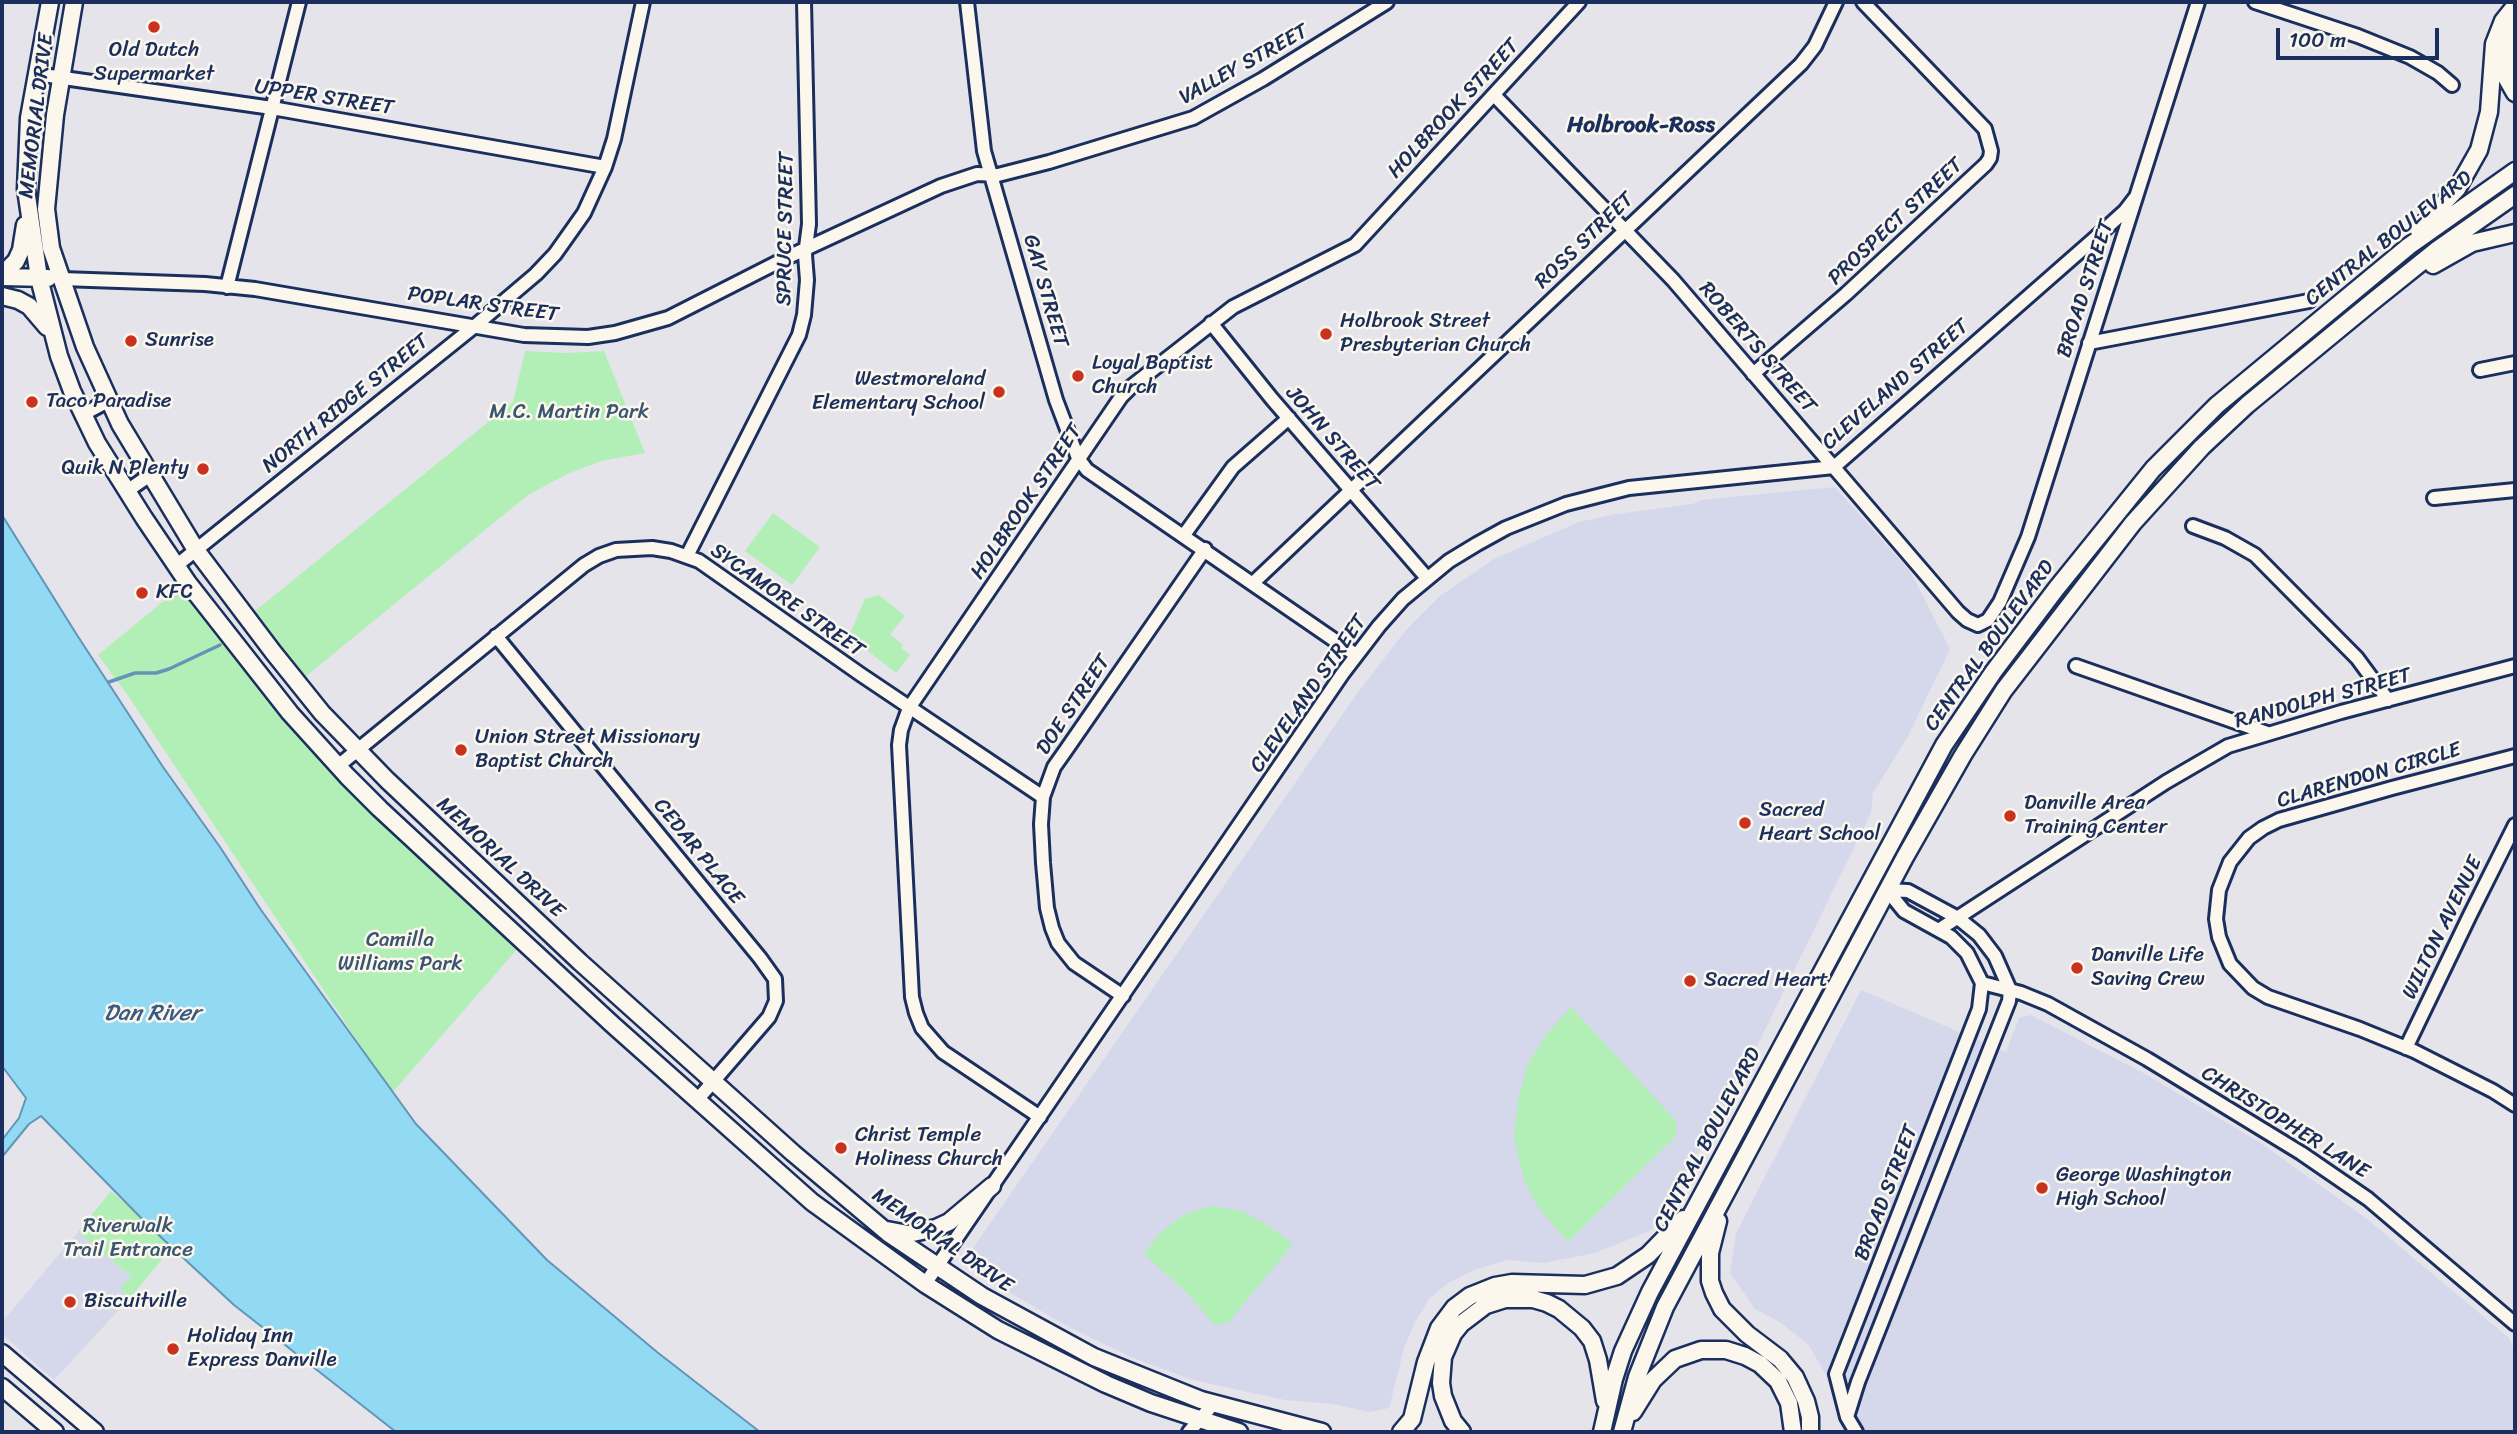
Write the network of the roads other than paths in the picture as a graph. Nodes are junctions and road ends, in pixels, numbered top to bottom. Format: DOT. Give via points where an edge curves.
graph roads {
  1 [pos="50,2"];
  2 [pos="74,2"];
  3 [pos="299,2"];
  4 [pos="643,2"];
  5 [pos="804,2"];
  6 [pos="967,2"];
  7 [pos="1387,2"];
  8 [pos="1578,2"];
  9 [pos="1836,2"];
  10 [pos="1863,2"];
  11 [pos="2198,2"];
  12 [pos="2255,2"];
  13 [pos="2515,6"];
  14 [pos="2515,21"];
  15 [pos="36,74"];
  16 [pos="60,78"];
  17 [pos="2452,85"];
  18 [pos="2515,93"];
  19 [pos="1494,95"];
  20 [pos="272,108"];
  21 [pos="605,167"];
  22 [pos="2515,171"];
  23 [pos="990,175"];
  24 [pos="2515,195"];
  25 [pos="2135,198"];
  26 [pos="28,209"];
  27 [pos="1625,230"];
  28 [pos="2515,233"];
  29 [pos="805,249"];
  30 [pos="2,276"];
  31 [pos="39,278"];
  32 [pos="62,279"];
  33 [pos="227,287"];
  34 [pos="2353,291"];
  35 [pos="2,296"];
  36 [pos="2309,301"];
  37 [pos="1210,323"];
  38 [pos="475,326"];
  39 [pos="2337,331"];
  40 [pos="52,334"];
  41 [pos="2089,344"];
  42 [pos="2515,363"];
  43 [pos="2480,370"];
  44 [pos="1753,374"];
  45 [pos="108,401"];
  46 [pos="82,415"];
  47 [pos="1289,418"];
  48 [pos="1078,458"];
  49 [pos="1834,467"];
  50 [pos="150,475"];
  51 [pos="1351,489"];
  52 [pos="2515,490"];
  53 [pos="127,491"];
  54 [pos="2434,498"];
  55 [pos="2193,526"];
  56 [pos="1184,535"];
  57 [pos="1205,549"];
  58 [pos="196,550"];
  59 [pos="687,556"];
  60 [pos="176,566"];
  61 [pos="1427,578"];
  62 [pos="1253,583"];
  63 [pos="2007,586"];
  64 [pos="495,636"];
  65 [pos="1356,655"];
  66 [pos="2076,666"];
  67 [pos="2515,666"];
  68 [pos="2388,701"];
  69 [pos="909,708"];
  70 [pos="2268,733"];
  71 [pos="356,750"];
  72 [pos="2515,756"];
  73 [pos="338,766"];
  74 [pos="1043,797"];
  75 [pos="2515,825"];
  76 [pos="1888,890"];
  77 [pos="1958,918"];
  78 [pos="1940,929"];
  79 [pos="1982,983"];
  80 [pos="2010,990"];
  81 [pos="1123,996"];
  82 [pos="2406,1048"];
  83 [pos="712,1080"];
  84 [pos="698,1099"];
  85 [pos="2514,1104"];
  86 [pos="1040,1117"];
  87 [pos="992,1186"];
  88 [pos="1723,1200"];
  89 [pos="1699,1201"];
  90 [pos="880,1227"];
  91 [pos="937,1267"];
  92 [pos="925,1284"];
  93 [pos="2515,1324"];
  94 [pos="3,1357"];
  95 [pos="2,1387"];
  96 [pos="1214,1403"];
  97 [pos="1847,1416"];
  98 [pos="1604,1425"];
  99 [pos="1194,1426"];
  100 [pos="1622,1431"];
  101 [pos="55,1432"];
  102 [pos="95,1432"];
  103 [pos="1239,1432"];
  104 [pos="1322,1432"];
  105 [pos="1401,1432"];
  106 [pos="1462,1432"];
  107 [pos="1793,1432"];
  108 [pos="1810,1432"];
  109 [pos="1856,1432"];
  1 -- 15 [label="main road, MEMORIAL DRIVE"];
  2 -- 16 [label="main road, MEMORIAL DRIVE"];
  3 -- 20 [label="street"];
  4 -- 21 [label="street, NORTH RIDGE STREET"];
  5 -- 29 [label="street, SPRUCE STREET" via="809,225"];
  6 -- 23 [label="street, GAY STREET"];
  7 -- 23 [label="street, VALLEY STREET" via="1193,118"];
  8 -- 19 [label="street, HOLBROOK STREET"];
  9 -- 27 [label="street, ROSS STREET" via="1815,47 1801,64"];
  10 -- 44 [label="street, PROSPECT STREET" via="1984,129 1991,150 1986,164"];
  11 -- 25 [label="street, BROAD STREET"];
  12 -- 17 [label="street" via="2410,57"];
  13 -- 34 [label="main road" via="2494,44 2486,131 2471,168 2446,202"];
  14 -- 18 [label="main road" via="2507,35 2505,69"];
  15 -- 16 [label="street, UPPER STREET"];
  15 -- 26 [label="main road, MEMORIAL DRIVE" via="26,156"];
  16 -- 20 [label="street, UPPER STREET"];
  16 -- 32 [label="main road, MEMORIAL DRIVE" via="46,208 51,248"];
  19 -- 27 [label="street, ROBERTS STREET"];
  19 -- 37 [label="street, HOLBROOK STREET" via="1355,245"];
  20 -- 21 [label="street, UPPER STREET"];
  20 -- 33 [label="street"];
  21 -- 38 [label="street, NORTH RIDGE STREET" via="584,213 555,254"];
  22 -- 34 [label="main road, CENTRAL BOULEVARD"];
  23 -- 29 [label="street, POPLAR STREET" via="976,174 924,193"];
  23 -- 48 [label="street, GAY STREET" via="1056,400"];
  24 -- 39 [label="main road, CENTRAL BOULEVARD" via="2438,249"];
  25 -- 41 [label="street, BROAD STREET"];
  25 -- 49 [label="street, CLEVELAND STREET"];
  26 -- 30 [label="main road" via="21,250"];
  26 -- 31 [label="main road, MEMORIAL DRIVE"];
  27 -- 44 [label="street, ROBERTS STREET"];
  27 -- 51 [label="street, ROSS STREET"];
  28 -- 39 [label="main road" via="2459,248 2351,328"];
  29 -- 38 [label="street, POPLAR STREET" via="668,318 615,333 559,337"];
  29 -- 59 [label="street, SPRUCE STREET" via="806,300 799,335"];
  30 -- 31 [label="main road"];
  31 -- 32 [label="main road"];
  31 -- 40 [label="main road, MEMORIAL DRIVE"];
  32 -- 33 [label="street, POPLAR STREET"];
  32 -- 45 [label="main road, MEMORIAL DRIVE"];
  33 -- 38 [label="street, POPLAR STREET"];
  34 -- 89 [label="main road, CENTRAL BOULEVARD" via="2217,405 2153,469 1994,671 1944,745"];
  35 -- 40 [label="main road" via="29,306"];
  36 -- 41 [label="street"];
  37 -- 47 [label="street, JOHN STREET"];
  37 -- 48 [label="street, HOLBROOK STREET" via="1121,397"];
  38 -- 58 [label="street, NORTH RIDGE STREET"];
  39 -- 76 [label="main road, CENTRAL BOULEVARD" via="2211,438 2133,523 1980,725"];
  40 -- 46 [label="main road, MEMORIAL DRIVE"];
  41 -- 63 [label="street, BROAD STREET" via="2028,537"];
  42 -- 43 [label="street"];
  44 -- 49 [label="street, ROBERTS STREET"];
  45 -- 46 [label="street"];
  45 -- 50 [label="main road, MEMORIAL DRIVE"];
  46 -- 53 [label="main road, MEMORIAL DRIVE"];
  47 -- 51 [label="street, JOHN STREET"];
  47 -- 56 [label="street" via="1233,467"];
  48 -- 56 [label="street, GAY STREET" via="1087,470"];
  48 -- 69 [label="street, HOLBROOK STREET"];
  49 -- 61 [label="street, CLEVELAND STREET" via="1629,488 1587,498 1506,528"];
  49 -- 63 [label="street, ROBERTS STREET" via="1967,620 1978,625 1989,620"];
  50 -- 53 [label="street"];
  50 -- 58 [label="main road, MEMORIAL DRIVE"];
  51 -- 61 [label="street, JOHN STREET"];
  51 -- 62 [label="street, ROSS STREET"];
  52 -- 54 [label="street"];
  53 -- 60 [label="main road, MEMORIAL DRIVE"];
  55 -- 68 [label="street" via="2255,555 2357,658"];
  56 -- 57 [label="street, GAY STREET"];
  57 -- 62 [label="street, GAY STREET"];
  57 -- 74 [label="street, DOE STREET" via="1054,768"];
  58 -- 60 [label="street, NORTH RIDGE STREET"];
  58 -- 71 [label="main road, MEMORIAL DRIVE" via="273,652"];
  59 -- 64 [label="street, SYCAMORE STREET" via="634,548 599,556"];
  59 -- 69 [label="street, SYCAMORE STREET"];
  60 -- 73 [label="main road, MEMORIAL DRIVE" via="263,680"];
  61 -- 65 [label="street, CLEVELAND STREET"];
  62 -- 65 [label="street, GAY STREET"];
  64 -- 71 [label="street, SYCAMORE STREET"];
  64 -- 83 [label="street, CEDAR PLACE" via="775,979 776,1001 768,1017"];
  65 -- 81 [label="street, CLEVELAND STREET"];
  66 -- 70 [label="street"];
  67 -- 68 [label="street, RANDOLPH STREET"];
  68 -- 70 [label="street, RANDOLPH STREET"];
  69 -- 74 [label="street, SYCAMORE STREET"];
  69 -- 86 [label="street, HOLBROOK STREET" via="899,745 916,1013 922,1028 943,1052"];
  70 -- 77 [label="street, RANDOLPH STREET" via="2210,755"];
  71 -- 73 [label="street, SYCAMORE STREET"];
  71 -- 83 [label="main road, MEMORIAL DRIVE"];
  72 -- 82 [label="street, CLARENDON CIRCLE" via="2279,821 2249,838 2221,883 2216,904 2219,937 2241,977 2268,996"];
  73 -- 84 [label="main road, MEMORIAL DRIVE" via="540,958"];
  74 -- 81 [label="street, DOE STREET" via="1047,908 1058,943 1074,963"];
  75 -- 82 [label="street, WILTON AVENUE"];
  76 -- 77 [label="street" via="1908,891"];
  76 -- 78 [label="street" via="1903,911"];
  76 -- 88 [label="main road, CENTRAL BOULEVARD"];
  77 -- 78 [label="street, RANDOLPH STREET"];
  77 -- 80 [label="street" via="1995,956"];
  78 -- 79 [label="street" via="1967,953"];
  79 -- 80 [label="street, CHRISTOPHER LANE"];
  79 -- 97 [label="street, BROAD STREET" via="1979,1009 1836,1374"];
  80 -- 93 [label="street, CHRISTOPHER LANE" via="2093,1028 2311,1159 2368,1199"];
  80 -- 97 [label="street, BROAD STREET"];
  81 -- 86 [label="street, CLEVELAND STREET"];
  82 -- 85 [label="street"];
  83 -- 84 [label="street, CEDAR PLACE"];
  83 -- 90 [label="main road, MEMORIAL DRIVE"];
  84 -- 92 [label="main road, MEMORIAL DRIVE" via="812,1202"];
  86 -- 87 [label="street, CLEVELAND STREET"];
  87 -- 90 [label="main road" via="936,1228 908,1234"];
  87 -- 91 [label="street, CLEVELAND STREET"];
  88 -- 100 [label="main road, CENTRAL BOULEVARD" via="1660,1319"];
  88 -- 108 [label="main road" via="1710,1253 1714,1293 1722,1309 1795,1377 1806,1401"];
  89 -- 98 [label="main road, CENTRAL BOULEVARD" via="1637,1318 1614,1379"];
  89 -- 105 [label="main road" via="1648,1255 1617,1276 1586,1285 1495,1286 1454,1308 1439,1328 1412,1419"];
  90 -- 91 [label="main road, MEMORIAL DRIVE"];
  91 -- 92 [label="street, CLEVELAND STREET"];
  91 -- 96 [label="main road, MEMORIAL DRIVE" via="1060,1340"];
  92 -- 99 [label="main road, MEMORIAL DRIVE" via="998,1330"];
  94 -- 102 [label="main road"];
  95 -- 101 [label="main road"];
  96 -- 99 [label="street"];
  96 -- 104 [label="main road, MEMORIAL DRIVE"];
  97 -- 109 [label="street, BROAD STREET"];
  98 -- 106 [label="main road" via="1598,1360 1582,1328 1547,1303 1505,1299 1486,1305 1461,1324 1443,1357 1443,1396"];
  99 -- 103 [label="main road, MEMORIAL DRIVE"];
  100 -- 107 [label="main road" via="1662,1369 1688,1353 1712,1349 1745,1356 1768,1370 1790,1403"];
}
